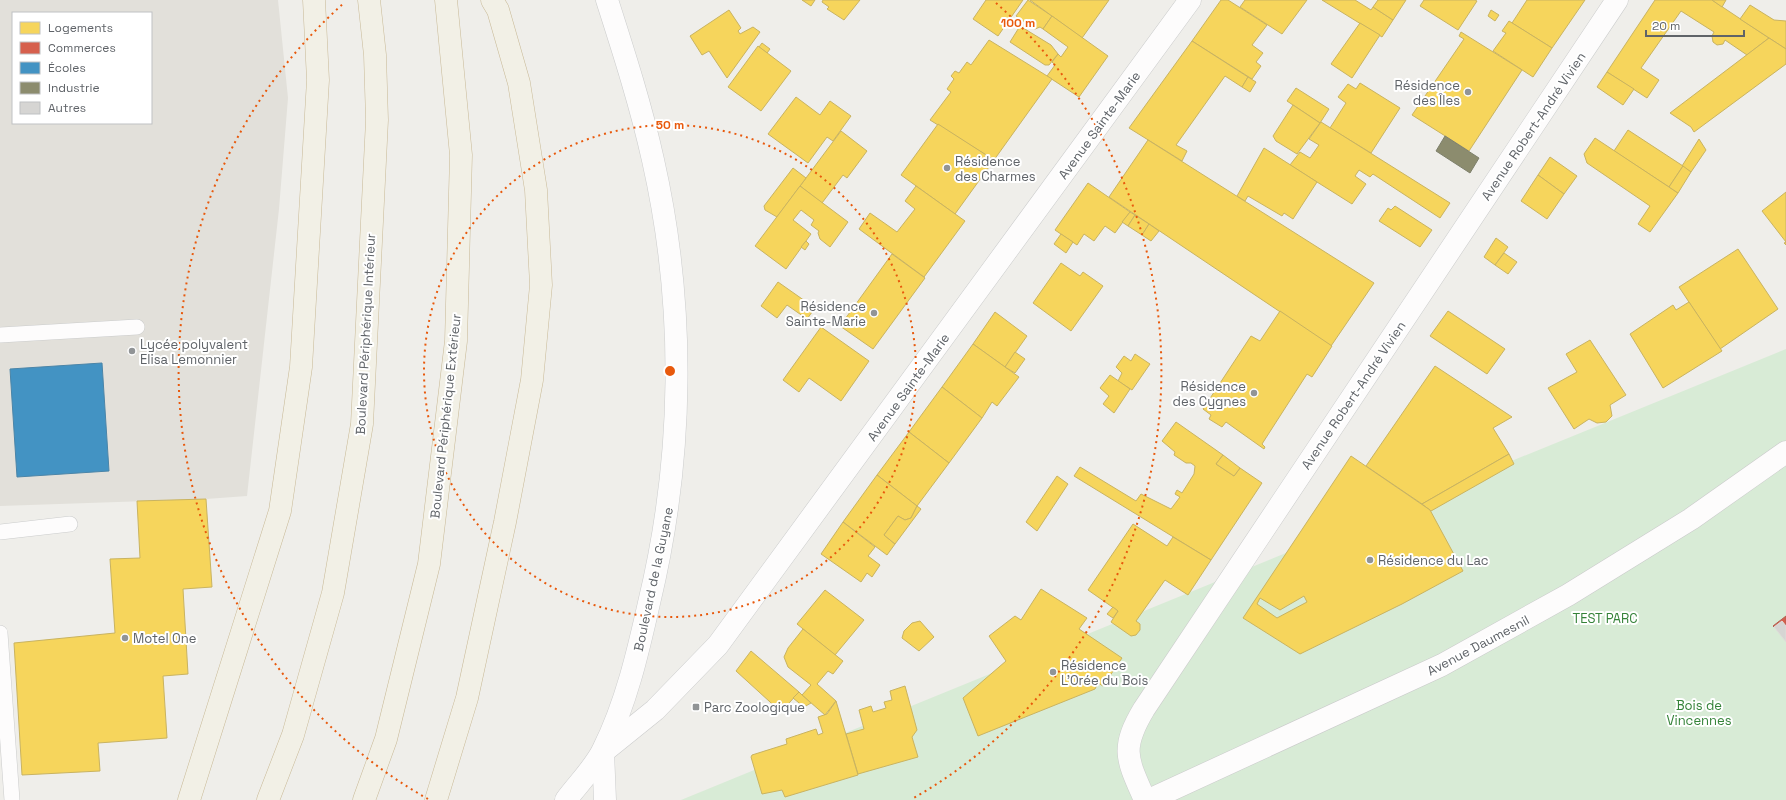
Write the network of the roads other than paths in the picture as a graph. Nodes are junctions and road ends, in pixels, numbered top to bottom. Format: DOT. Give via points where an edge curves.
graph roads {
  1 [pos="314,0"];
  2 [pos="368,0"];
  3 [pos="446,0"];
  4 [pos="492,0"];
  5 [pos="607,0"];
  6 [pos="1190,0"];
  7 [pos="1617,0"];
  8 [pos="137,327"];
  9 [pos="0,335"];
  10 [pos="1786,452"];
  11 [pos="70,524"];
  12 [pos="0,532"];
  13 [pos="0,633"];
  14 [pos="603,752"];
  15 [pos="603,798"];
  16 [pos="12,800"];
  17 [pos="189,800"];
  18 [pos="268,800"];
  19 [pos="364,800"];
  20 [pos="436,800"];
  21 [pos="566,800"];
  22 [pos="1145,800"];
  23 [pos="1149,800"];
  1 -- 17 [label="highway" via="318,80 302,367 281,504"];
  2 -- 18 [label="highway, Boulevard Périphérique Intérieur" via="375,55 377,120 362,424 333,593 293,735"];
  3 -- 19 [label="highway, Boulevard Périphérique Extérieur" via="462,155 456,341 429,564 386,739"];
  4 -- 20 [label="highway" via="498,10 519,83 536,190 541,285 532,380 505,522 467,698"];
  5 -- 14 [label="street, Boulevard de la Guyane" via="654,161 668,240 674,299 677,387 668,511 658,566 635,663"];
  6 -- 14 [label="street, Avenue Sainte-Marie" via="718,645 655,710"];
  7 -- 22 [label="street, Avenue Robert-André Vivien" via="1144,709 1131,734 1128,756"];
  8 -- 9 [label="lane"];
  10 -- 23 [label="street, Avenue Daumesnil" via="1691,519 1575,591 1442,665"];
  11 -- 12 [label="lane"];
  13 -- 16 [label="lane"];
  14 -- 15 [label="street, Boulevard de la Guyane"];
  14 -- 21 [label="street, Boulevard de la Guyane"];
}
